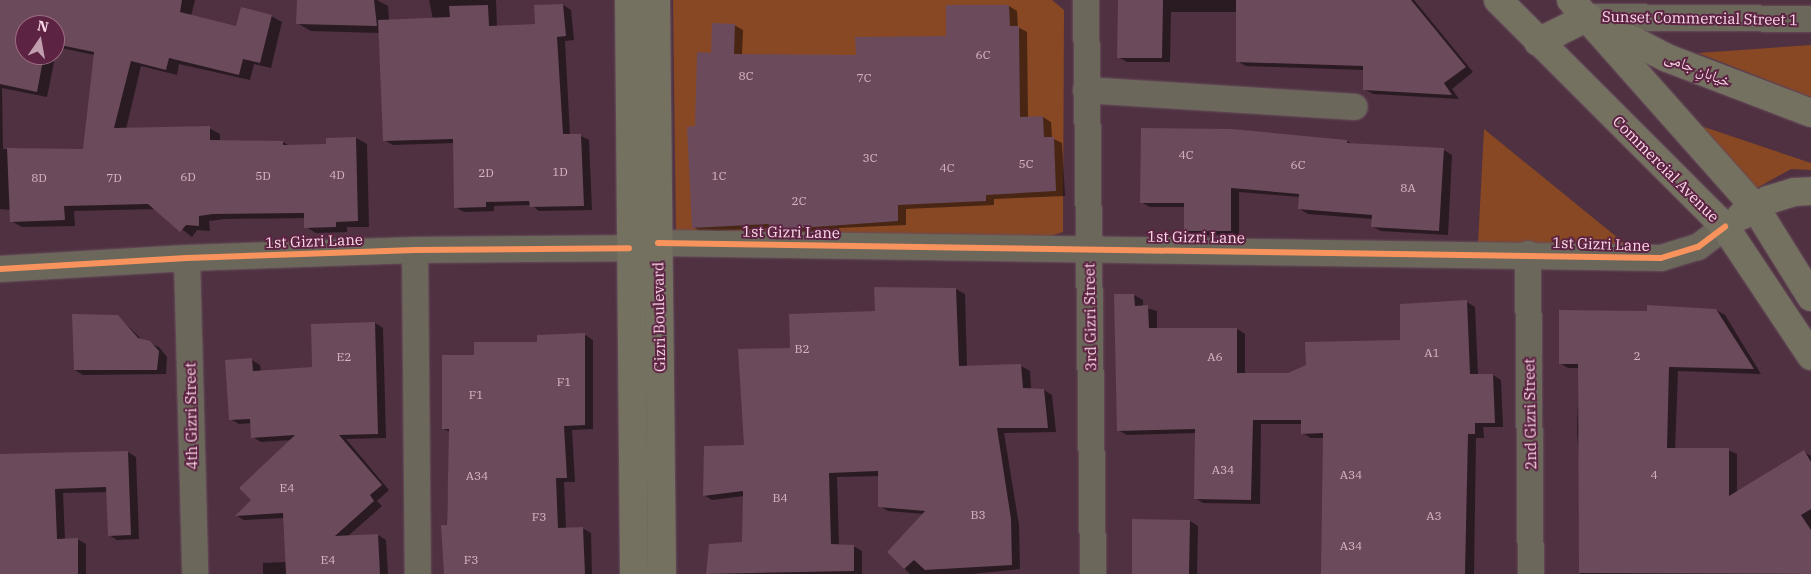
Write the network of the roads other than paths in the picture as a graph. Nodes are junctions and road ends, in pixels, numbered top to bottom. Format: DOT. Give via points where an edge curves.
graph roads {
  1 [pos="629,0"];
  2 [pos="656,0"];
  3 [pos="1086,0"];
  4 [pos="1498,0"];
  5 [pos="1580,8"];
  6 [pos="1811,19"];
  7 [pos="1538,42"];
  8 [pos="1086,90"];
  9 [pos="1354,107"];
  10 [pos="1811,113"];
  11 [pos="1811,191"];
  12 [pos="1755,207"];
  13 [pos="1725,226"];
  14 [pos="658,243"];
  15 [pos="629,248"];
  16 [pos="1089,248"];
  17 [pos="415,250"];
  18 [pos="1528,254"];
  19 [pos="187,258"];
  20 [pos="0,269"];
  21 [pos="1811,297"];
  22 [pos="1811,356"];
  23 [pos="195,574"];
  24 [pos="418,574"];
  25 [pos="634,574"];
  26 [pos="662,574"];
  27 [pos="1093,574"];
  28 [pos="1531,574"];
  1 -- 15 [label="main road, Gizri Boulevard"];
  2 -- 14 [label="main road, Gizri Boulevard"];
  3 -- 8 [label="street, 3rd Gizri Street"];
  4 -- 7 [label="main road, Commercial Avenue"];
  5 -- 6 [label="street, Sunset Commercial Street 1"];
  5 -- 7 [label="main road"];
  5 -- 10 [label="main road, خیابانِ جامی" via="1667,58"];
  5 -- 12 [label="main road"];
  7 -- 13 [label="main road, Commercial Avenue"];
  8 -- 9 [label="street"];
  8 -- 16 [label="street, 3rd Gizri Street"];
  11 -- 12 [label="main road" via="1794,192"];
  12 -- 13 [label="main road"];
  12 -- 21 [label="main road"];
  13 -- 18 [label="street, 1st Gizri Lane" via="1698,247 1661,258"];
  13 -- 22 [label="main road, Commercial Avenue"];
  14 -- 16 [label="street, 1st Gizri Lane"];
  14 -- 26 [label="main road, Gizri Boulevard"];
  15 -- 17 [label="street, 1st Gizri Lane"];
  15 -- 25 [label="main road, Gizri Boulevard"];
  16 -- 18 [label="street, 1st Gizri Lane"];
  16 -- 27 [label="street, 3rd Gizri Street"];
  17 -- 19 [label="street, 1st Gizri Lane"];
  17 -- 24 [label="street"];
  18 -- 28 [label="street, 2nd Gizri Street"];
  19 -- 20 [label="street, 1st Gizri Lane"];
  19 -- 23 [label="street, 4th Gizri Street"];
}
